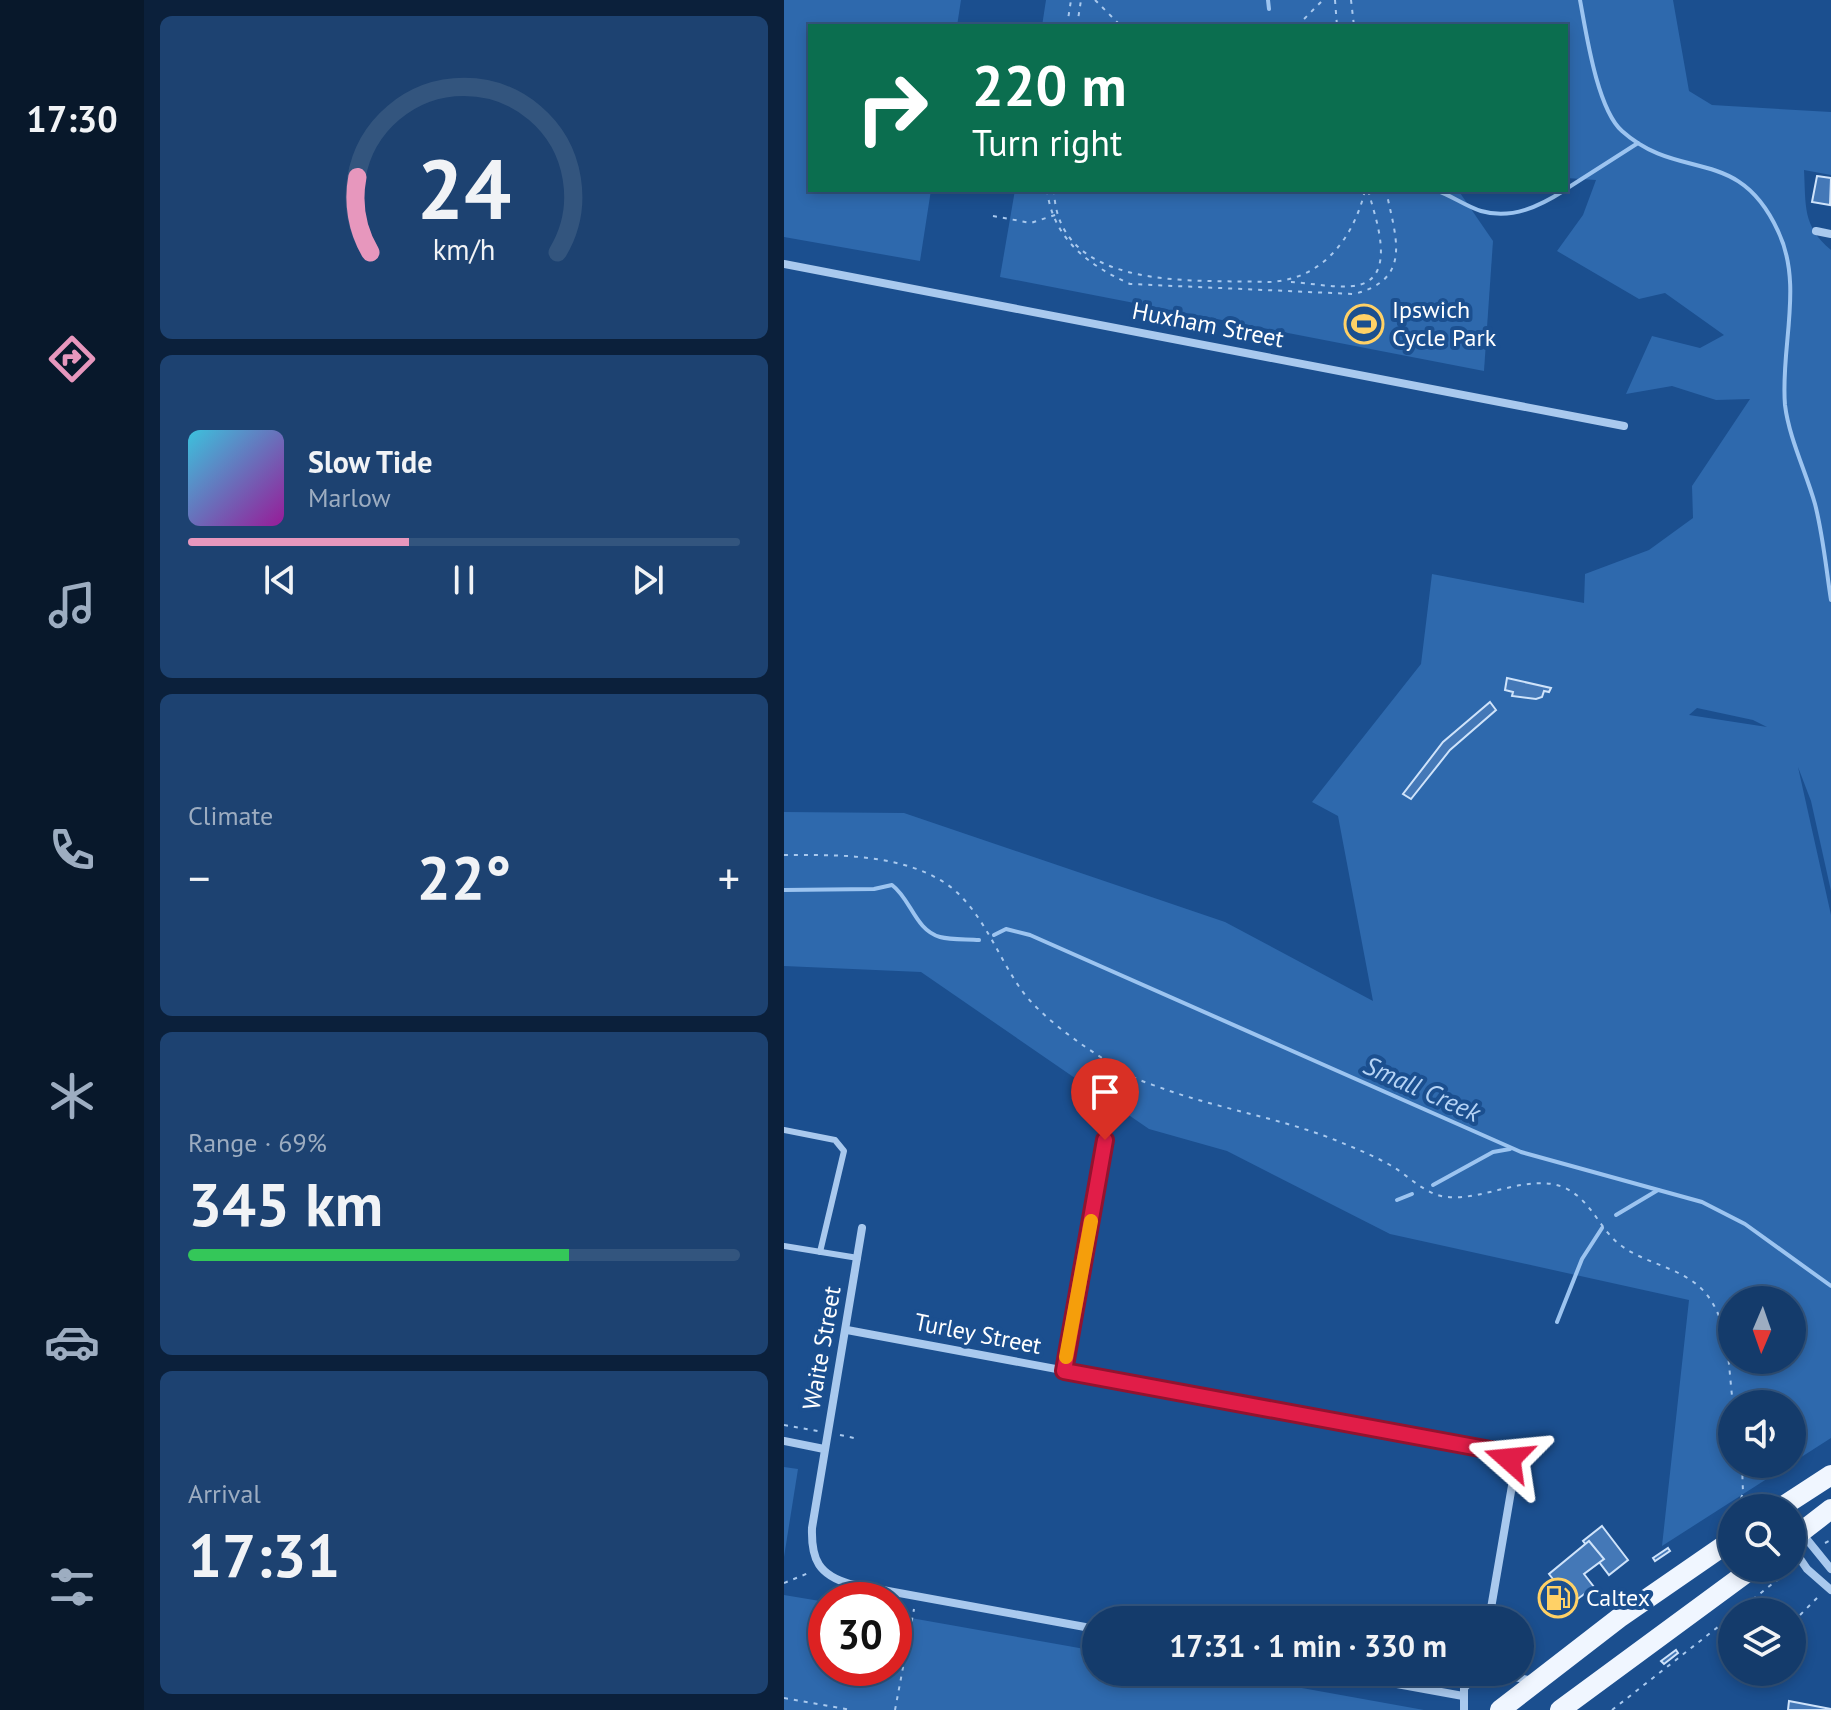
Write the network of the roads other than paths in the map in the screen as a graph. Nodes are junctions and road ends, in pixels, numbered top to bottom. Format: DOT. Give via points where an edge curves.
graph roads {
  1 [pos="1816,231"];
  2 [pos="1831,234"];
  3 [pos="784,264"];
  4 [pos="1624,426"];
  5 [pos="784,1130"];
  6 [pos="1105,1140"];
  7 [pos="862,1228"];
  8 [pos="784,1246"];
  9 [pos="820,1252"];
  10 [pos="858,1258"];
  11 [pos="847,1330"];
  12 [pos="1064,1371"];
  13 [pos="784,1441"];
  14 [pos="824,1449"];
  15 [pos="1831,1475"];
  16 [pos="1802,1494"];
  17 [pos="1831,1509"];
  18 [pos="1806,1527"];
  19 [pos="1806,1546"];
  20 [pos="1718,1550"];
  21 [pos="1806,1566"];
  22 [pos="1831,1569"];
  23 [pos="1734,1582"];
  24 [pos="1831,1590"];
  25 [pos="1491,1606"];
  26 [pos="1082,1626"];
  27 [pos="1536,1681"];
  28 [pos="1408,1686"];
  29 [pos="1467,1686"];
  30 [pos="1463,1696"];
  31 [pos="1464,1710"];
  32 [pos="1500,1710"];
  33 [pos="1560,1710"];
  1 -- 2 [label="street"];
  3 -- 4 [label="street, Huxham Street"];
  5 -- 9 [label="lane" via="835,1140 844,1151"];
  6 -- 12 [label="lane"];
  7 -- 10 [label="street, Waite Street"];
  8 -- 9 [label="lane"];
  9 -- 10 [label="lane"];
  10 -- 11 [label="street, Waite Street"];
  11 -- 12 [label="street, Turley Street"];
  11 -- 14 [label="street, Waite Street"];
  12 -- 25 [label="street, Turley Street" via="1496,1451 1509,1459 1514,1474"];
  13 -- 14 [label="street"];
  14 -- 26 [label="street, Waite Street" via="811,1538 819,1569 850,1584"];
  15 -- 16 [label="main road"];
  17 -- 18 [label="main road"];
  19 -- 22 [label="street"];
  20 -- 27 [label="main road"];
  21 -- 24 [label="street"];
  23 -- 33 [label="main road"];
  27 -- 32 [label="main road"];
  28 -- 30 [label="street"];
  29 -- 30 [label="street"];
  30 -- 31 [label="street"];
}
